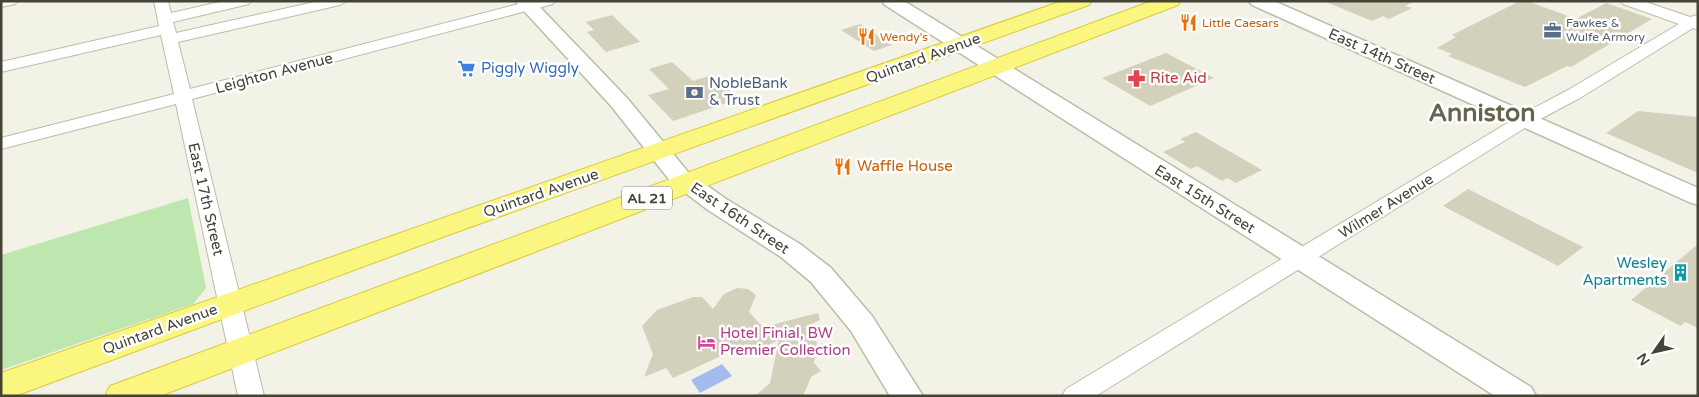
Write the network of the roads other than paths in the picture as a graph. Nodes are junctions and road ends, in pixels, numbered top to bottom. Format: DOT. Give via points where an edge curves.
graph roads {
  1 [pos="10,1"];
  2 [pos="161,1"];
  3 [pos="244,1"];
  4 [pos="340,1"];
  5 [pos="891,1"];
  6 [pos="1082,1"];
  7 [pos="1172,1"];
  8 [pos="1258,1"];
  9 [pos="1628,1"];
  10 [pos="1,3"];
  11 [pos="533,3"];
  12 [pos="1696,22"];
  13 [pos="168,29"];
  14 [pos="960,44"];
  15 [pos="1,67"];
  16 [pos="996,67"];
  17 [pos="183,97"];
  18 [pos="1525,120"];
  19 [pos="1,144"];
  20 [pos="657,152"];
  21 [pos="687,183"];
  22 [pos="1698,197"];
  23 [pos="1301,258"];
  24 [pos="231,304"];
  25 [pos="241,350"];
  26 [pos="1,387"];
  27 [pos="122,396"];
  28 [pos="251,396"];
  29 [pos="907,396"];
  30 [pos="1075,396"];
  31 [pos="1520,396"];
  1 -- 10 [label="street"];
  2 -- 13 [label="street, East 17th Street"];
  3 -- 13 [label="street"];
  4 -- 13 [label="street"];
  5 -- 14 [label="street, East 15th Street"];
  6 -- 14 [label="highway, Quintard Avenue / AL 21"];
  7 -- 16 [label="highway, AL 21"];
  8 -- 18 [label="street, East 14th Street"];
  9 -- 12 [label="street"];
  11 -- 17 [label="street, Leighton Avenue"];
  11 -- 20 [label="street, East 16th Street" via="632,118"];
  12 -- 18 [label="street, Wilmer Avenue"];
  13 -- 15 [label="street"];
  13 -- 17 [label="street, East 17th Street"];
  14 -- 16 [label="street, East 15th Street"];
  14 -- 20 [label="highway, Quintard Avenue / AL 21"];
  16 -- 21 [label="highway, AL 21"];
  16 -- 23 [label="street, East 15th Street"];
  17 -- 19 [label="street, Leighton Avenue"];
  17 -- 24 [label="street, East 17th Street"];
  18 -- 22 [label="street, East 14th Street"];
  18 -- 23 [label="street, Wilmer Avenue"];
  20 -- 21 [label="street, East 16th Street"];
  20 -- 24 [label="highway, Quintard Avenue / AL 21"];
  21 -- 25 [label="highway, AL 21"];
  21 -- 29 [label="street, East 16th Street" via="805,261 838,292 872,338"];
  23 -- 30 [label="street, Wilmer Avenue"];
  23 -- 31 [label="street, East 15th Street"];
  24 -- 25 [label="street, East 17th Street"];
  24 -- 26 [label="highway, Quintard Avenue / AL 21"];
  25 -- 27 [label="highway, AL 21"];
  25 -- 28 [label="street, East 17th Street"];
}
